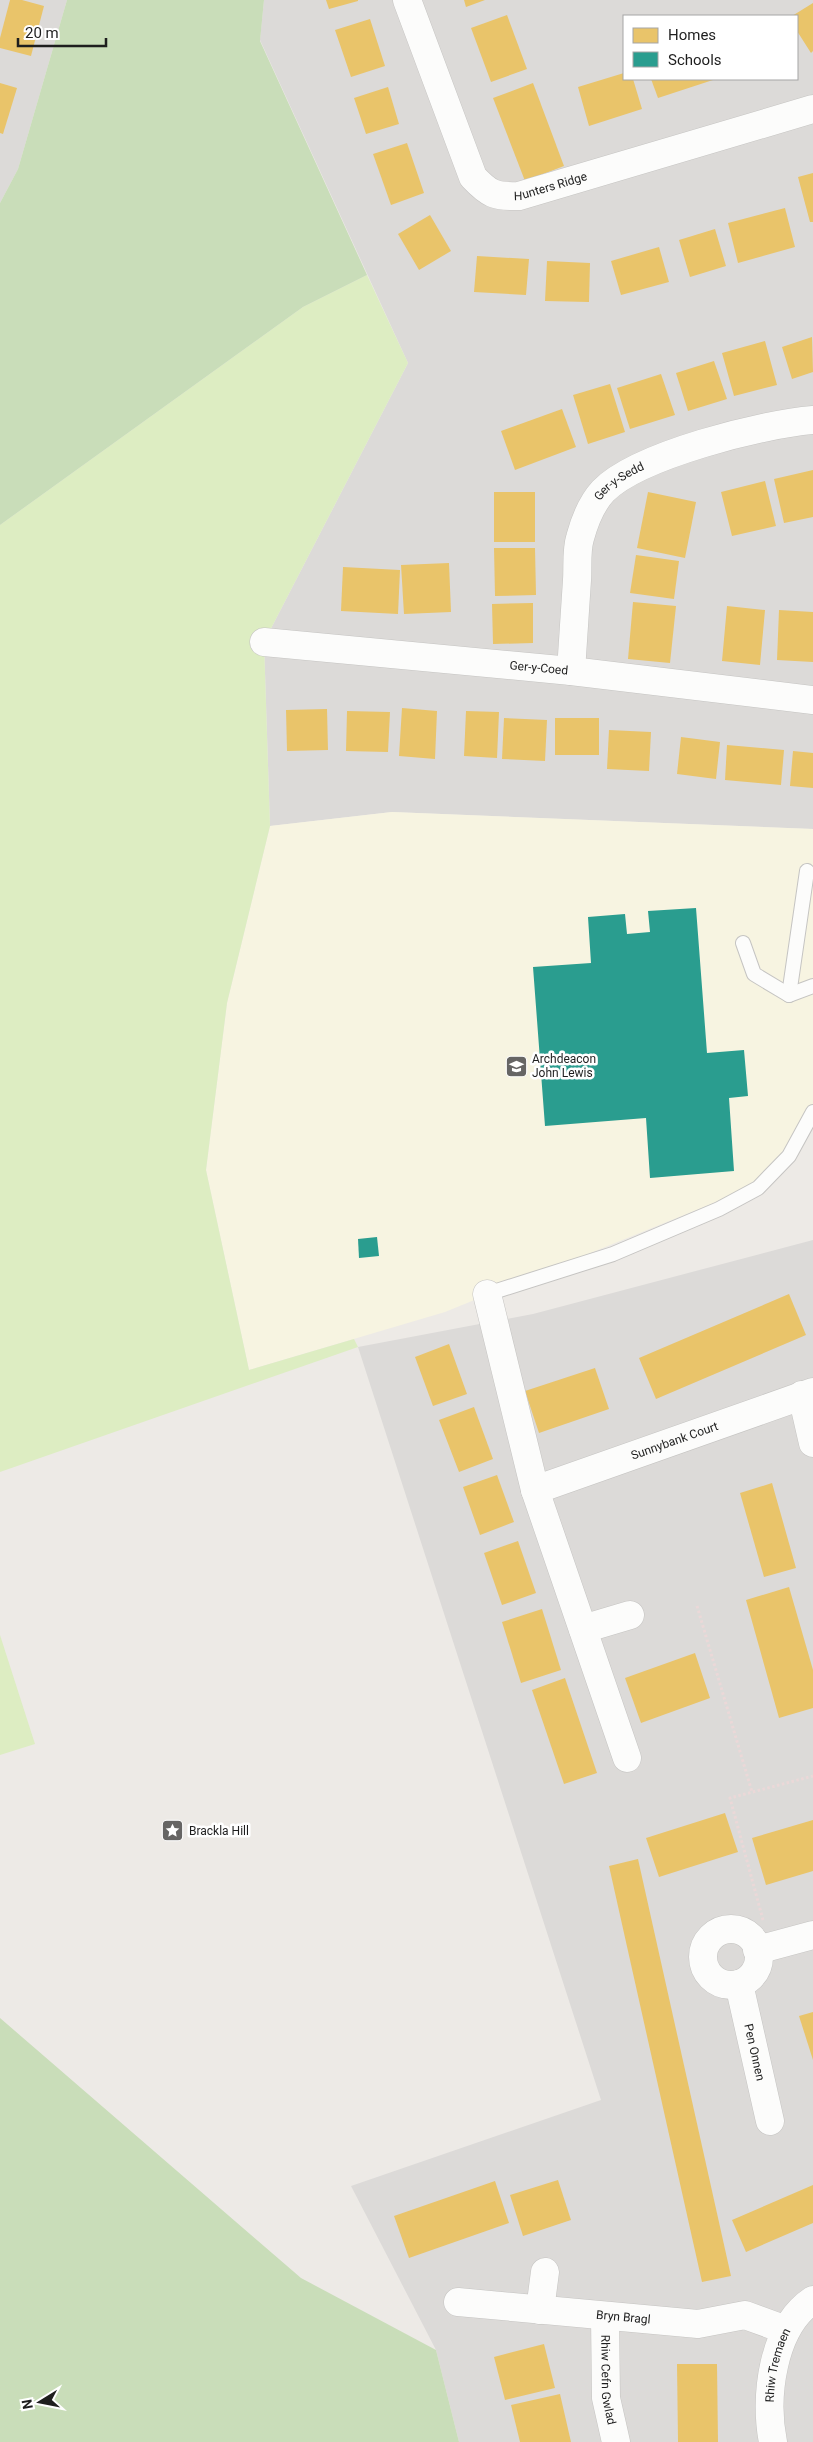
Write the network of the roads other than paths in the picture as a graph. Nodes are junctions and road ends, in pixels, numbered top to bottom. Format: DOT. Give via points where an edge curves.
graph roads {
  1 [pos="408,0"];
  2 [pos="813,109"];
  3 [pos="813,420"];
  4 [pos="264,642"];
  5 [pos="572,671"];
  6 [pos="813,700"];
  7 [pos="807,871"];
  8 [pos="744,943"];
  9 [pos="813,986"];
  10 [pos="789,995"];
  11 [pos="813,1112"];
  12 [pos="487,1294"];
  13 [pos="808,1394"];
  14 [pos="813,1442"];
  15 [pos="535,1490"];
  16 [pos="630,1616"];
  17 [pos="582,1629"];
  18 [pos="627,1758"];
  19 [pos="813,1935"];
  20 [pos="764,1948"];
  21 [pos="739,1984"];
  22 [pos="770,2121"];
  23 [pos="545,2272"];
  24 [pos="813,2300"];
  25 [pos="458,2302"];
  26 [pos="540,2310"];
  27 [pos="605,2316"];
  28 [pos="786,2330"];
  29 [pos="616,2442"];
  30 [pos="773,2442"];
  1 -- 2 [label="street, Hunters Ridge" via="473,177 486,192 503,197 528,194"];
  3 -- 5 [label="street, Ger-y-Sedd" via="714,441 653,460 626,473 603,492 579,539"];
  4 -- 5 [label="street, Ger-y-Coed"];
  5 -- 6 [label="street, Ger-y-Coed"];
  7 -- 10 [label="lane"];
  8 -- 10 [label="lane" via="754,974"];
  9 -- 10 [label="lane"];
  11 -- 12 [label="lane" via="789,1156 758,1188 719,1209 613,1254"];
  12 -- 15 [label="street"];
  13 -- 14 [label="street"];
  13 -- 15 [label="street, Sunnybank Court"];
  15 -- 17 [label="street"];
  16 -- 17 [label="street"];
  17 -- 18 [label="street"];
  19 -- 20 [label="street"];
  20 -- 21 [label="street" via="754,1972"];
  20 -- 21 [label="street" via="742,1931 732,1929 722,1930 707,1941 704,1950 706,1969 720,1982"];
  21 -- 22 [label="street, Pen Onnen"];
  23 -- 26 [label="street"];
  24 -- 28 [label="street, Rhiw Tremaen" via="806,2304"];
  25 -- 26 [label="street, Bryn Bragl"];
  26 -- 27 [label="street, Bryn Bragl"];
  27 -- 28 [label="street, Bryn Bragl" via="698,2324 745,2315"];
  27 -- 29 [label="street, Rhiw Cefn Gwlad" via="606,2398"];
  28 -- 30 [label="street, Rhiw Tremaen" via="772,2372 769,2422"];
}
